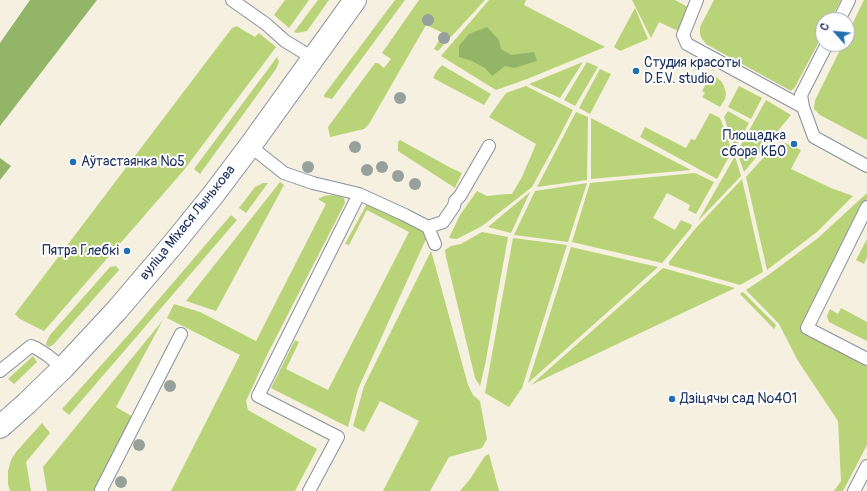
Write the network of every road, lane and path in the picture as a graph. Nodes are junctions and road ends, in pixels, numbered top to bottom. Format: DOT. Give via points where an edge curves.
graph roads {
  1 [pos="232,0"];
  2 [pos="355,0"];
  3 [pos="697,0"];
  4 [pos="849,0"];
  5 [pos="843,12"];
  6 [pos="823,52"];
  7 [pos="313,58"];
  8 [pos="803,107"];
  9 [pos="250,146"];
  10 [pos="489,146"];
  11 [pos="867,166"];
  12 [pos="359,194"];
  13 [pos="867,207"];
  14 [pos="428,227"];
  15 [pos="435,244"];
  16 [pos="181,334"];
  17 [pos="867,359"];
  18 [pos="63,368"];
  19 [pos="0,371"];
  20 [pos="0,427"];
  21 [pos="867,466"];
  22 [pos="102,491"];
  23 [pos="310,491"];
  24 [pos="854,491"];
  1 -- 7 [label="lane" via="285,41"];
  2 -- 7 [label="street, вуліца Міхася Лынькова"];
  3 -- 8 [label="lane" via="683,35 687,44"];
  4 -- 5 [label="lane"];
  6 -- 8 [label="lane" via="801,95"];
  7 -- 9 [label="street, вуліца Міхася Лынькова"];
  8 -- 11 [label="lane" via="814,137"];
  9 -- 12 [label="lane" via="284,173"];
  9 -- 18 [label="street, вуліца Міхася Лынькова" via="213,195 117,310"];
  10 -- 14 [label="lane" via="443,222"];
  12 -- 14 [label="lane"];
  12 -- 23 [label="lane" via="258,396 338,437"];
  13 -- 17 [label="lane" via="807,328"];
  14 -- 15 [label="lane"];
  16 -- 22 [label="lane"];
  18 -- 19 [label="lane" via="31,346"];
  18 -- 20 [label="street, вуліца Міхася Лынькова"];
  21 -- 24 [label="lane"];
}
